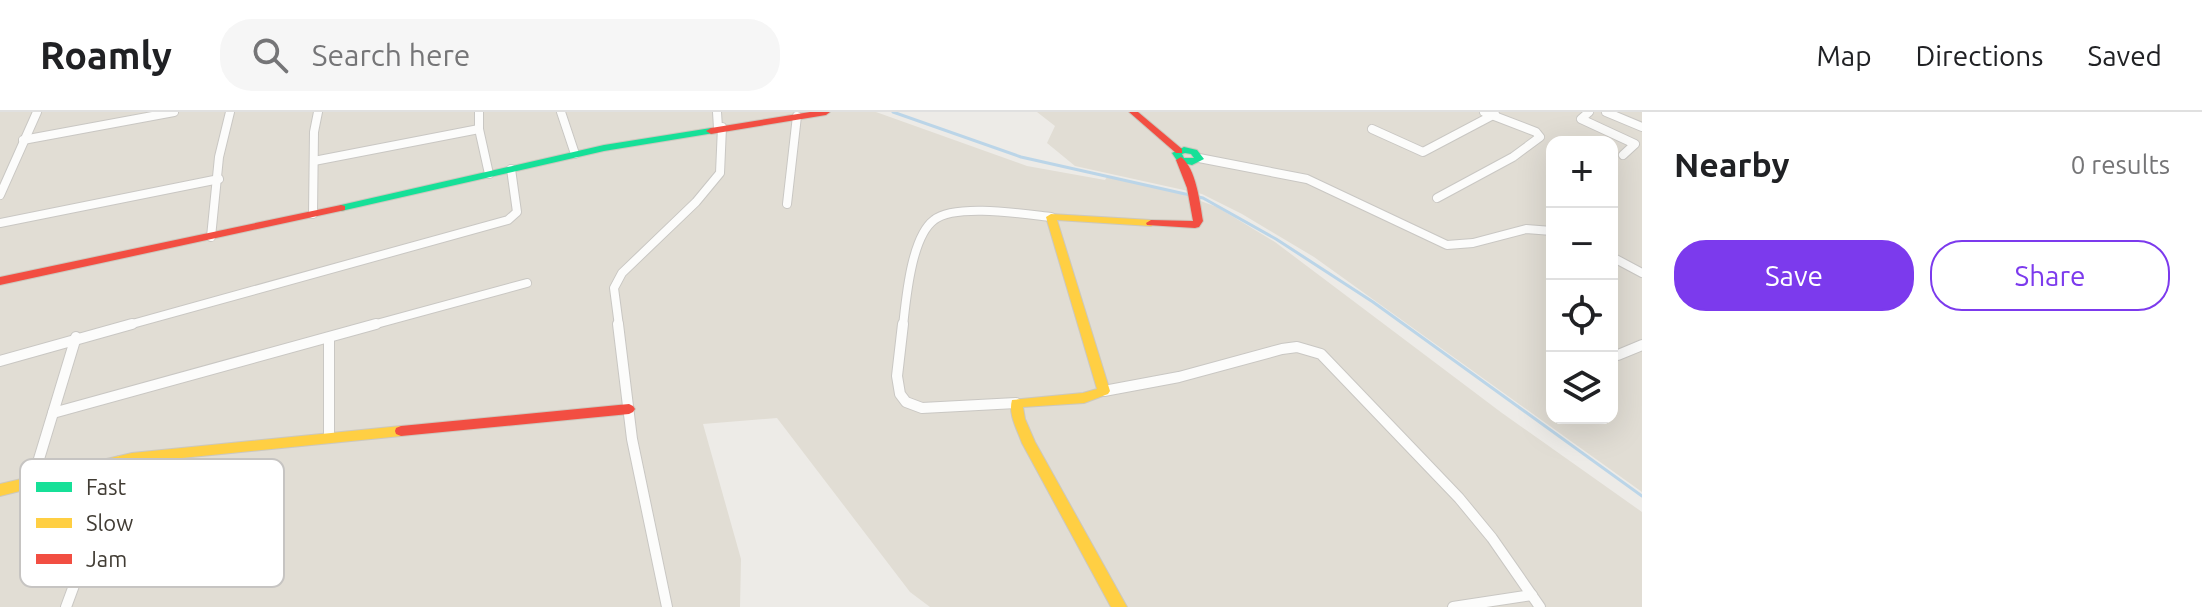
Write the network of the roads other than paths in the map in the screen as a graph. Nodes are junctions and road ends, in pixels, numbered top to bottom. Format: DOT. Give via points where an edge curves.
graph roads {
  1 [pos="37,112"];
  2 [pos="174,112"];
  3 [pos="230,112"];
  4 [pos="318,112"];
  5 [pos="479,112"];
  6 [pos="562,112"];
  7 [pos="717,112"];
  8 [pos="826,112"];
  9 [pos="1133,112"];
  10 [pos="1484,112"];
  11 [pos="1589,112"];
  12 [pos="1606,112"];
  13 [pos="1496,114"];
  14 [pos="789,115"];
  15 [pos="720,127"];
  16 [pos="1642,127"];
  17 [pos="479,129"];
  18 [pos="1372,129"];
  19 [pos="23,140"];
  20 [pos="575,154"];
  21 [pos="1623,155"];
  22 [pos="1188,158"];
  23 [pos="314,161"];
  24 [pos="511,169"];
  25 [pos="489,174"];
  26 [pos="219,179"];
  27 [pos="0,195"];
  28 [pos="1437,198"];
  29 [pos="787,204"];
  30 [pos="313,214"];
  31 [pos="1051,217"];
  32 [pos="0,223"];
  33 [pos="1546,230"];
  34 [pos="211,237"];
  35 [pos="1618,260"];
  36 [pos="1642,272"];
  37 [pos="0,281"];
  38 [pos="527,283"];
  39 [pos="76,337"];
  40 [pos="329,338"];
  41 [pos="1642,345"];
  42 [pos="1618,355"];
  43 [pos="0,361"];
  44 [pos="1104,391"];
  45 [pos="1016,403"];
  46 [pos="629,409"];
  47 [pos="53,413"];
  48 [pos="329,437"];
  49 [pos="39,459"];
  50 [pos="137,459"];
  51 [pos="20,485"];
  52 [pos="0,490"];
  53 [pos="73,587"];
  54 [pos="1532,595"];
  55 [pos="66,607"];
  56 [pos="667,607"];
  57 [pos="1119,607"];
  58 [pos="1453,607"];
  59 [pos="1540,607"];
  1 -- 19 [label="street"];
  2 -- 19 [label="street"];
  3 -- 26 [label="street"];
  4 -- 23 [label="street"];
  5 -- 17 [label="street"];
  6 -- 20 [label="street"];
  7 -- 15 [label="street"];
  8 -- 14 [label="street"];
  9 -- 22 [label="street"];
  10 -- 13 [label="street"];
  11 -- 21 [label="street" via="1581,119 1635,144"];
  12 -- 16 [label="street"];
  13 -- 18 [label="street" via="1423,152"];
  13 -- 28 [label="street" via="1540,137"];
  14 -- 15 [label="street"];
  14 -- 29 [label="street"];
  15 -- 20 [label="street"];
  15 -- 46 [label="street" via="720,173 622,273 614,288"];
  17 -- 23 [label="street"];
  17 -- 25 [label="street"];
  19 -- 27 [label="street"];
  20 -- 24 [label="street"];
  22 -- 31 [label="street" via="1195,225"];
  22 -- 33 [label="street" via="1307,179 1447,245"];
  23 -- 30 [label="street"];
  24 -- 25 [label="street"];
  24 -- 39 [label="street" via="517,212 508,220"];
  25 -- 30 [label="street"];
  26 -- 32 [label="street"];
  26 -- 34 [label="street"];
  30 -- 34 [label="street"];
  31 -- 44 [label="street"];
  31 -- 45 [label="street" via="935,218 921,232 912,265 897,376 904,403 912,408"];
  34 -- 37 [label="street"];
  35 -- 36 [label="street"];
  38 -- 40 [label="street"];
  39 -- 43 [label="street"];
  39 -- 47 [label="street"];
  40 -- 47 [label="street"];
  40 -- 48 [label="street"];
  41 -- 42 [label="street"];
  44 -- 45 [label="street"];
  44 -- 54 [label="street" via="1282,349 1311,349 1340,371 1459,498"];
  45 -- 57 [label="street" via="1027,438"];
  46 -- 48 [label="street"];
  46 -- 56 [label="street"];
  47 -- 49 [label="street"];
  48 -- 50 [label="street"];
  51 -- 52 [label="street"];
  53 -- 55 [label="street"];
  54 -- 58 [label="street"];
  54 -- 59 [label="street"];
}
